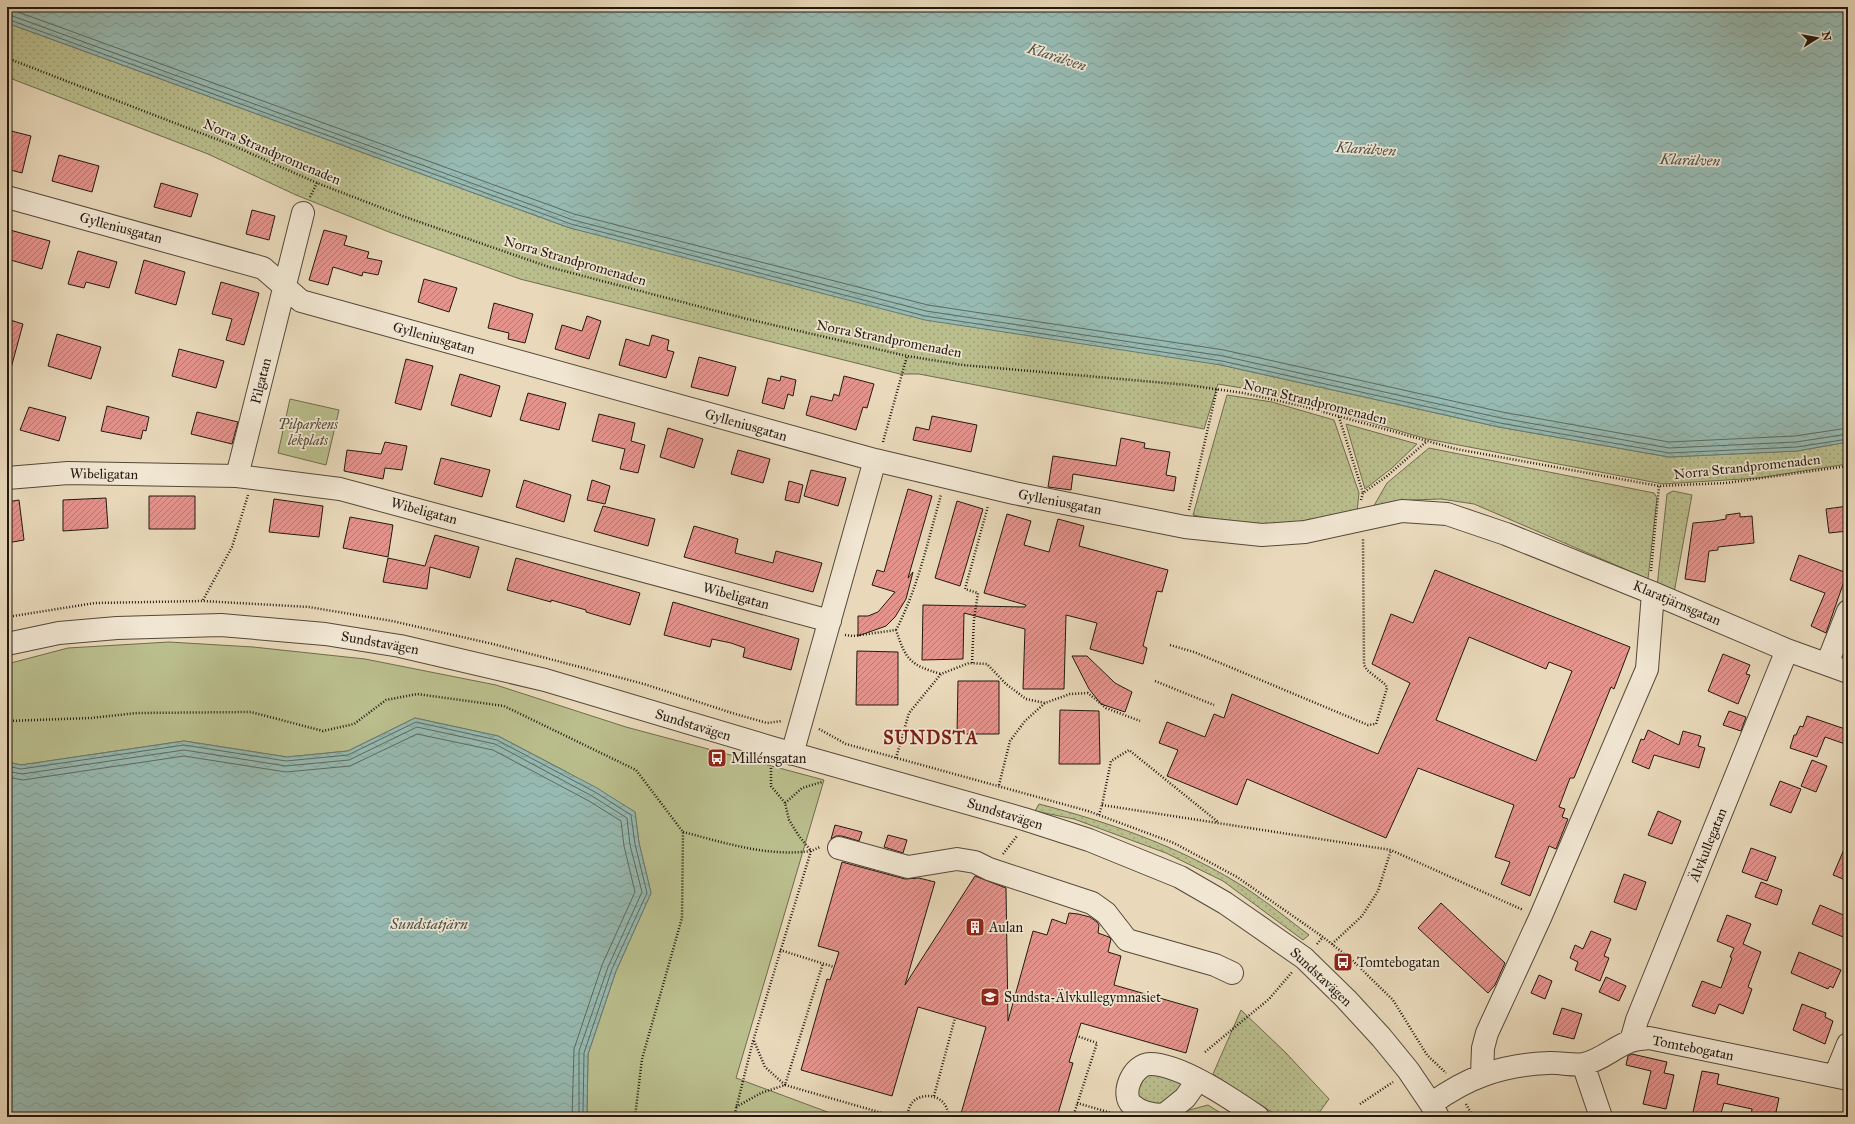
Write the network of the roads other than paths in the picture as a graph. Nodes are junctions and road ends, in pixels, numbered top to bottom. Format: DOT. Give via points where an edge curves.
graph roads {
  1 [pos="7,197"];
  2 [pos="303,213"];
  3 [pos="285,286"];
  4 [pos="875,460"];
  5 [pos="245,476"];
  6 [pos="7,478"];
  7 [pos="1506,534"];
  8 [pos="1653,593"];
  9 [pos="1848,611"];
  10 [pos="828,627"];
  11 [pos="7,644"];
  12 [pos="1787,650"];
  13 [pos="1827,664"];
  14 [pos="1848,672"];
  15 [pos="782,751"];
  16 [pos="839,848"];
  17 [pos="1232,973"];
  18 [pos="1631,1041"];
  19 [pos="1848,1044"];
  20 [pos="1583,1064"];
  21 [pos="1482,1075"];
  22 [pos="1841,1077"];
  23 [pos="1198,1080"];
  24 [pos="1435,1110"];
  25 [pos="1258,1117"];
  26 [pos="1601,1117"];
  1 -- 3 [label="street, Gylleniusgatan" via="263,268"];
  2 -- 3 [label="street, Pilgatan"];
  3 -- 4 [label="street, Gylleniusgatan" via="301,300"];
  3 -- 5 [label="street, Pilgatan"];
  4 -- 7 [label="street, Gylleniusgatan" via="994,488 1185,527 1262,535 1305,532 1402,511 1446,514"];
  4 -- 10 [label="street"];
  5 -- 6 [label="street, Wibeligatan" via="68,473"];
  5 -- 10 [label="street, Wibeligatan" via="340,489"];
  7 -- 8 [label="street, Klaratjärnsgatan"];
  8 -- 12 [label="street, Klaratjärnsgatan"];
  8 -- 21 [label="street" via="1647,669 1540,918 1487,1033 1483,1048"];
  9 -- 13 [label="street"];
  10 -- 15 [label="street"];
  11 -- 15 [label="street, Sundstavägen" via="59,633 165,626 221,625 325,634 400,646 545,680"];
  12 -- 13 [label="street, Klaratjärnsgatan"];
  12 -- 18 [label="street, Älvkullegatan" via="1637,1020"];
  13 -- 14 [label="street, Klaratjärnsgatan"];
  15 -- 24 [label="street, Sundstavägen" via="1024,819 1089,840 1180,877 1225,903 1310,963 1381,1037 1408,1070"];
  16 -- 17 [label="street" via="908,867 957,859 975,862 1092,903 1106,913 1127,940 1215,965"];
  18 -- 20 [label="street, Tomtebogatan" via="1600,1059"];
  18 -- 22 [label="street, Tomtebogatan" via="1649,1038"];
  19 -- 22 [label="street"];
  20 -- 21 [label="street, Tomtebogatan" via="1548,1063 1514,1067"];
  20 -- 26 [label="street"];
  21 -- 24 [label="street, Tomtebogatan" via="1455,1087"];
  23 -- 25 [label="street"];
}
